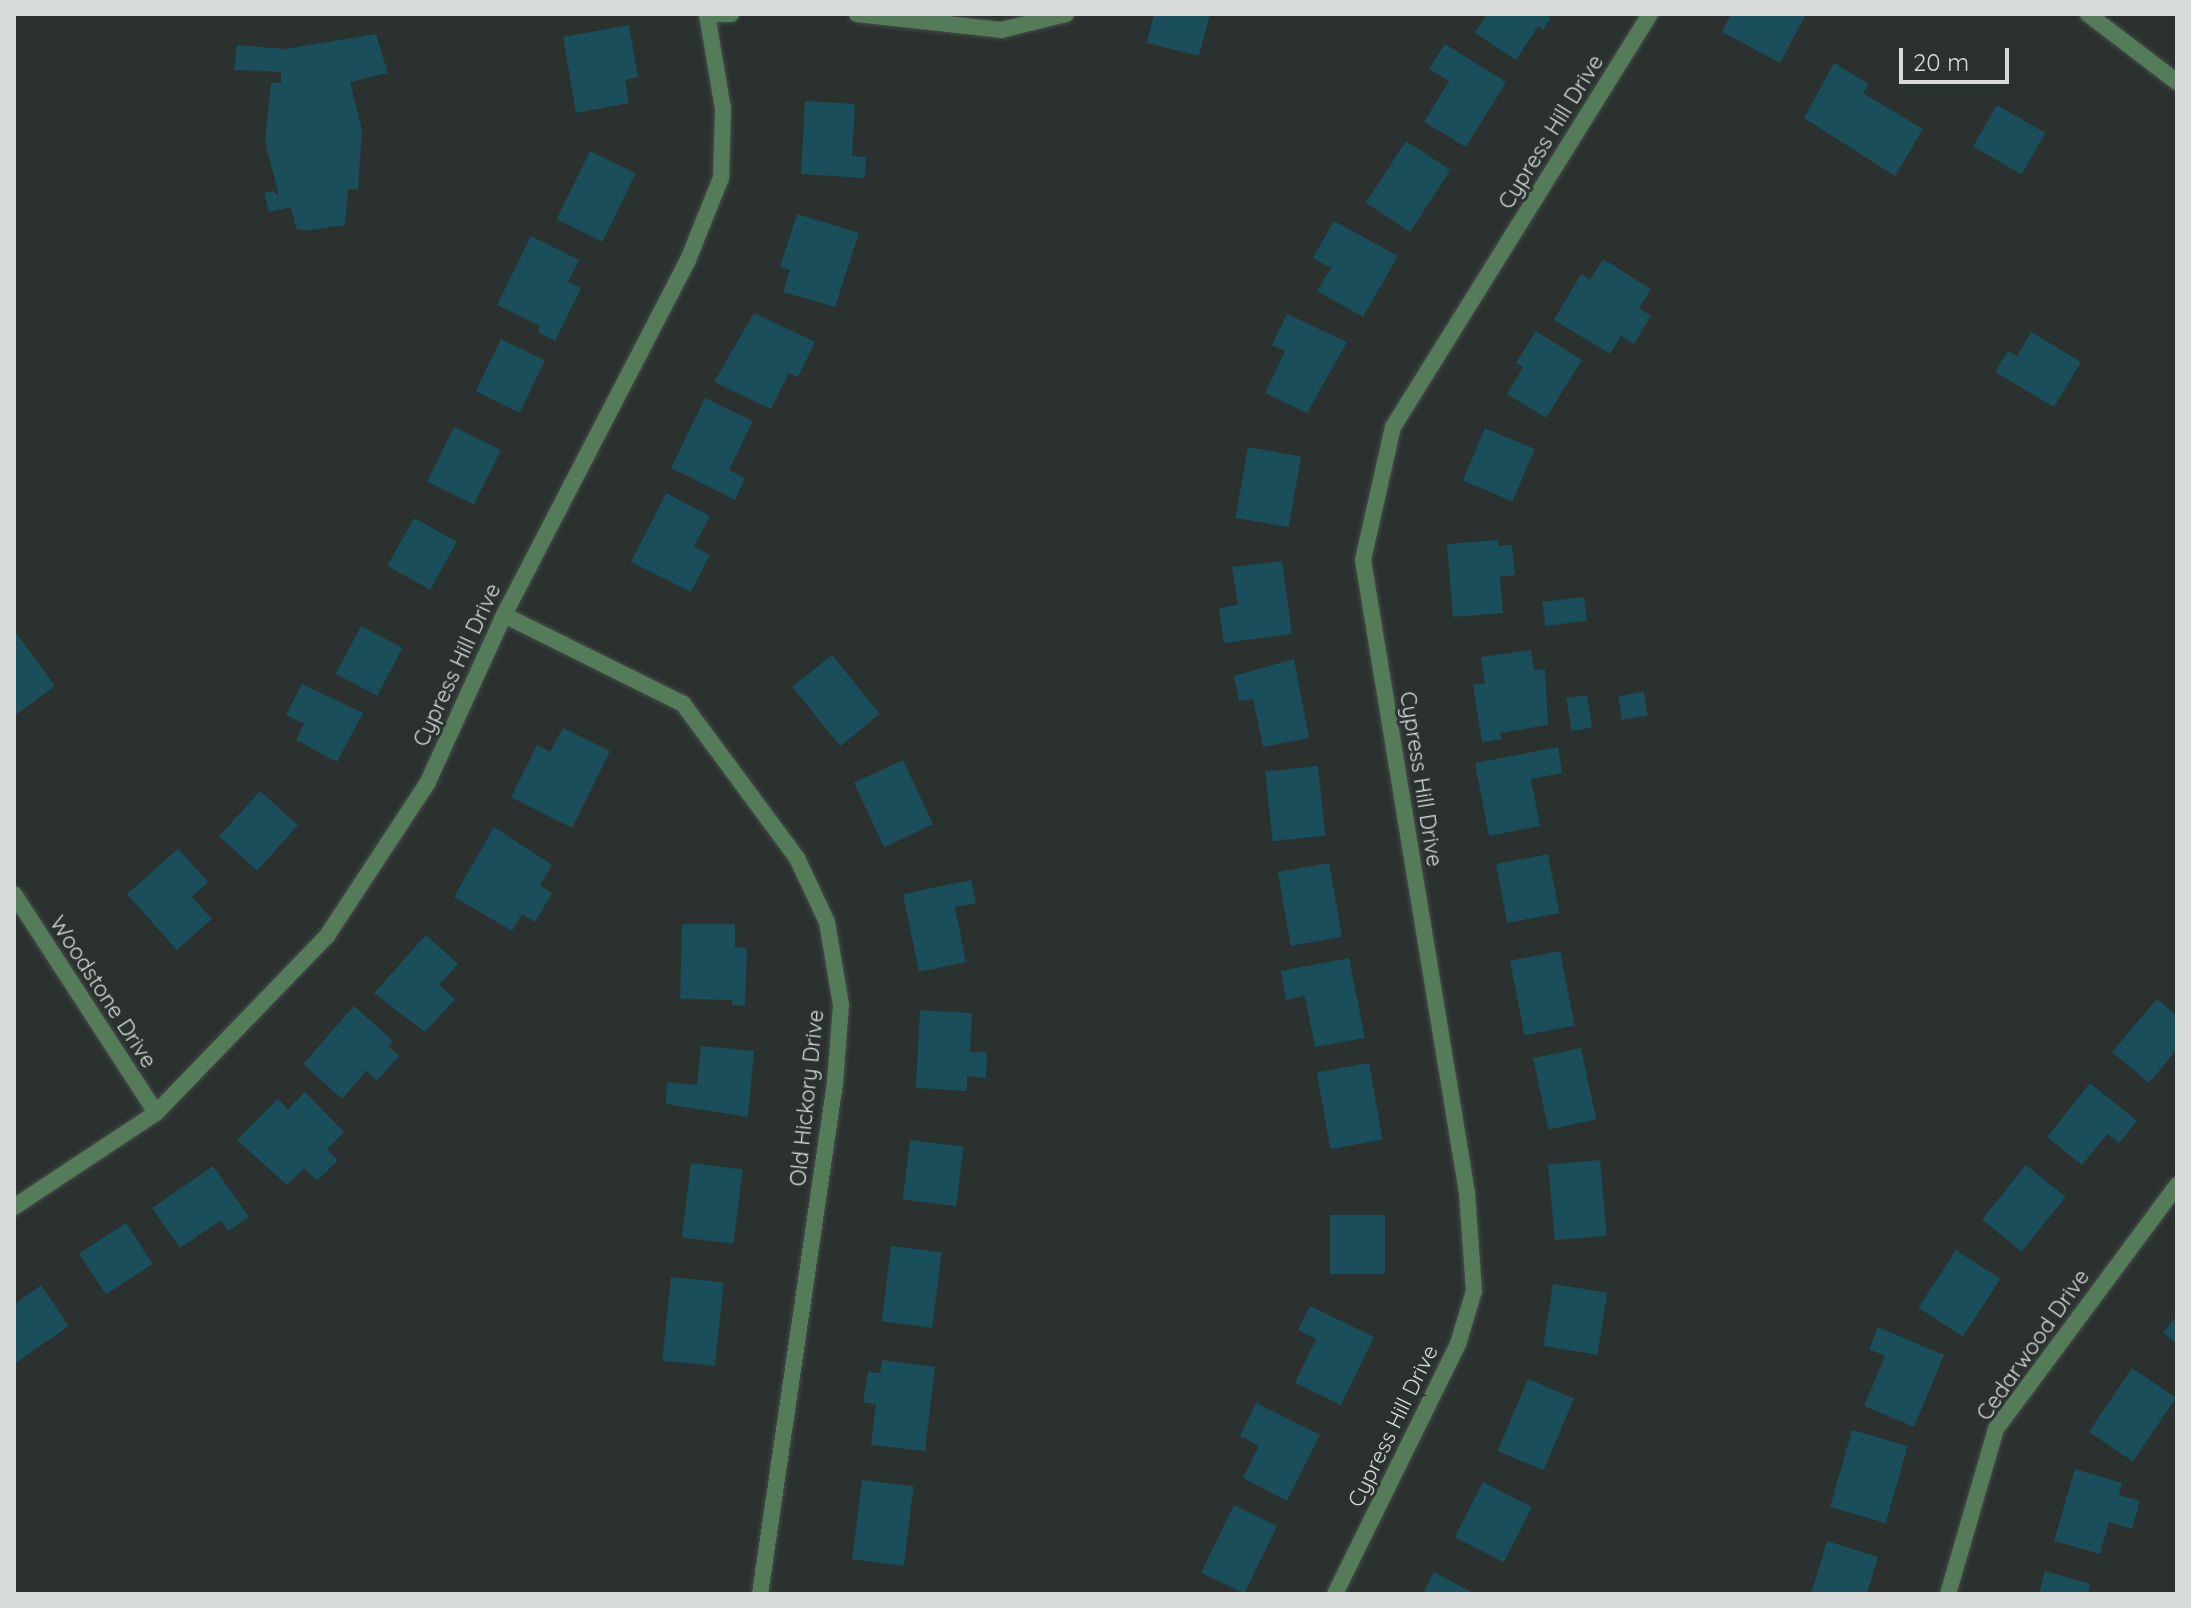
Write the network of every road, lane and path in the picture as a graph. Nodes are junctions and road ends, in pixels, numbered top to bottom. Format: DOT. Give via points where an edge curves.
graph roads {
  1 [pos="707,14"];
  2 [pos="731,14"];
  3 [pos="857,14"];
  4 [pos="1066,14"];
  5 [pos="1650,14"];
  6 [pos="2088,14"];
  7 [pos="2177,82"];
  8 [pos="504,615"];
  9 [pos="14,894"];
  10 [pos="156,1113"];
  11 [pos="2177,1185"];
  12 [pos="14,1207"];
  13 [pos="760,1594"];
  14 [pos="1335,1594"];
  15 [pos="1948,1594"];
  1 -- 2 [label="street"];
  1 -- 8 [label="street, Cypress Hill Drive" via="723,109 721,178 688,260"];
  3 -- 4 [label="street" via="1001,30"];
  5 -- 14 [label="street, Cypress Hill Drive" via="1393,427 1363,560 1467,1193 1474,1291 1458,1344"];
  6 -- 7 [label="street"];
  8 -- 10 [label="street, Cypress Hill Drive" via="427,784 327,936"];
  8 -- 13 [label="street, Old Hickory Drive" via="683,704 797,858 827,922 841,1005 835,1083"];
  9 -- 10 [label="street, Woodstone Drive"];
  10 -- 12 [label="street, Cypress Hill Drive"];
  11 -- 15 [label="street, Cedarwood Drive" via="1996,1429"];
}
